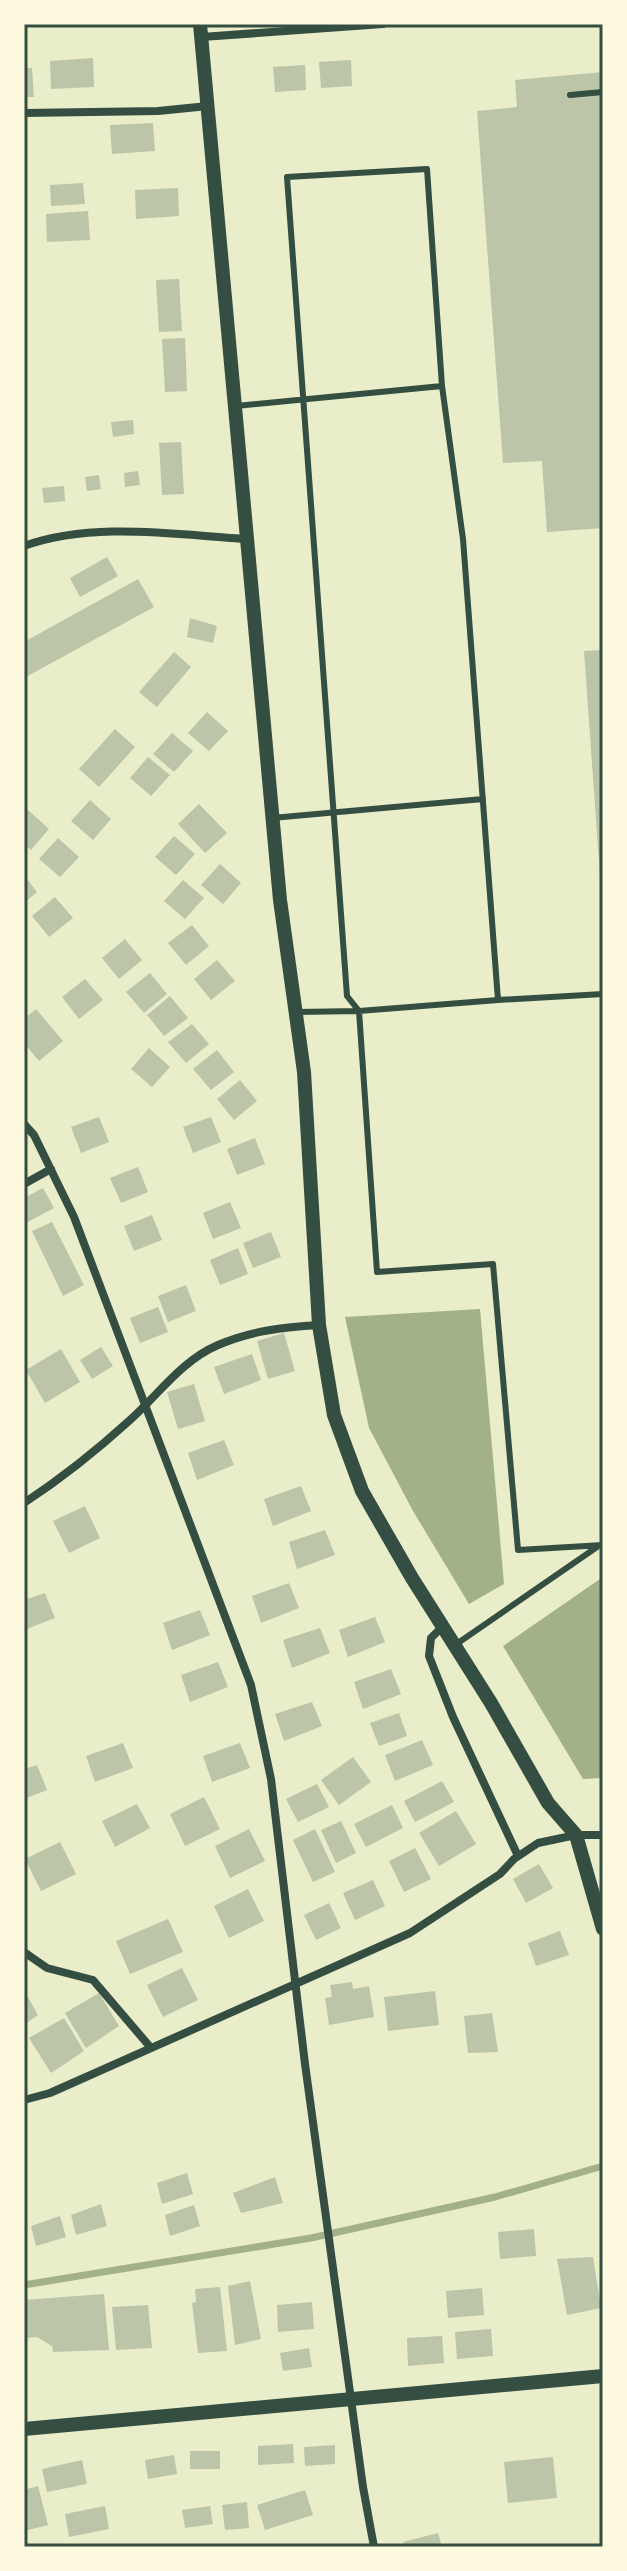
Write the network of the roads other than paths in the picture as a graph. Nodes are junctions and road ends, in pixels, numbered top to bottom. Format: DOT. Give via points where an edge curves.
graph roads {
  1 [pos="383,24"];
  2 [pos="273,28"];
  3 [pos="201,31"];
  4 [pos="603,92"];
  5 [pos="570,95"];
  6 [pos="208,106"];
  7 [pos="24,113"];
  8 [pos="442,386"];
  9 [pos="305,399"];
  10 [pos="236,406"];
  11 [pos="248,539"];
  12 [pos="24,546"];
  13 [pos="483,799"];
  14 [pos="334,813"];
  15 [pos="272,818"];
  16 [pos="603,994"];
  17 [pos="498,1000"];
  18 [pos="359,1011"];
  19 [pos="296,1012"];
  20 [pos="24,1124"];
  21 [pos="51,1169"];
  22 [pos="24,1184"];
  23 [pos="319,1325"];
  24 [pos="146,1404"];
  25 [pos="24,1503"];
  26 [pos="602,1545"];
  27 [pos="443,1626"];
  28 [pos="455,1645"];
  29 [pos="576,1835"];
  30 [pos="603,1835"];
  31 [pos="518,1856"];
  32 [pos="603,1929"];
  33 [pos="24,1952"];
  34 [pos="297,1985"];
  35 [pos="151,2048"];
  36 [pos="24,2100"];
  37 [pos="603,2376"];
  38 [pos="350,2398"];
  39 [pos="24,2429"];
  40 [pos="374,2547"];
  1 -- 2 [label="street"];
  2 -- 3 [label="street"];
  3 -- 6 [label="street"];
  4 -- 5 [label="lane"];
  6 -- 7 [label="street"];
  6 -- 10 [label="street"];
  8 -- 9 [label="lane"];
  8 -- 9 [label="lane" via="427,169 287,177"];
  8 -- 13 [label="lane" via="463,539"];
  9 -- 10 [label="lane"];
  9 -- 14 [label="lane"];
  10 -- 11 [label="street"];
  11 -- 12 [label="street" via="123,533 76,535"];
  11 -- 15 [label="street"];
  13 -- 14 [label="lane"];
  13 -- 17 [label="lane"];
  14 -- 15 [label="lane"];
  14 -- 18 [label="lane" via="347,996"];
  15 -- 19 [label="street"];
  16 -- 17 [label="lane"];
  17 -- 18 [label="lane"];
  18 -- 19 [label="lane"];
  18 -- 26 [label="lane" via="377,1272 493,1264 518,1550"];
  19 -- 23 [label="street"];
  20 -- 21 [label="street"];
  21 -- 22 [label="street"];
  21 -- 24 [label="street"];
  23 -- 24 [label="street" via="278,1328 216,1346 181,1367"];
  23 -- 27 [label="street" via="334,1415 362,1491"];
  24 -- 25 [label="street" via="66,1476"];
  24 -- 34 [label="street" via="251,1685 271,1779"];
  26 -- 28 [label="lane"];
  27 -- 28 [label="street"];
  27 -- 31 [label="street" via="431,1638 431,1663"];
  28 -- 29 [label="street" via="548,1803"];
  29 -- 30 [label="street"];
  29 -- 31 [label="street" via="538,1843"];
  29 -- 32 [label="street"];
  31 -- 34 [label="street" via="500,1874 410,1933"];
  33 -- 35 [label="street" via="47,1968 93,1980"];
  34 -- 35 [label="street"];
  34 -- 38 [label="street"];
  35 -- 36 [label="street"];
  37 -- 38 [label="street"];
  38 -- 39 [label="street"];
  38 -- 40 [label="street"];
}
